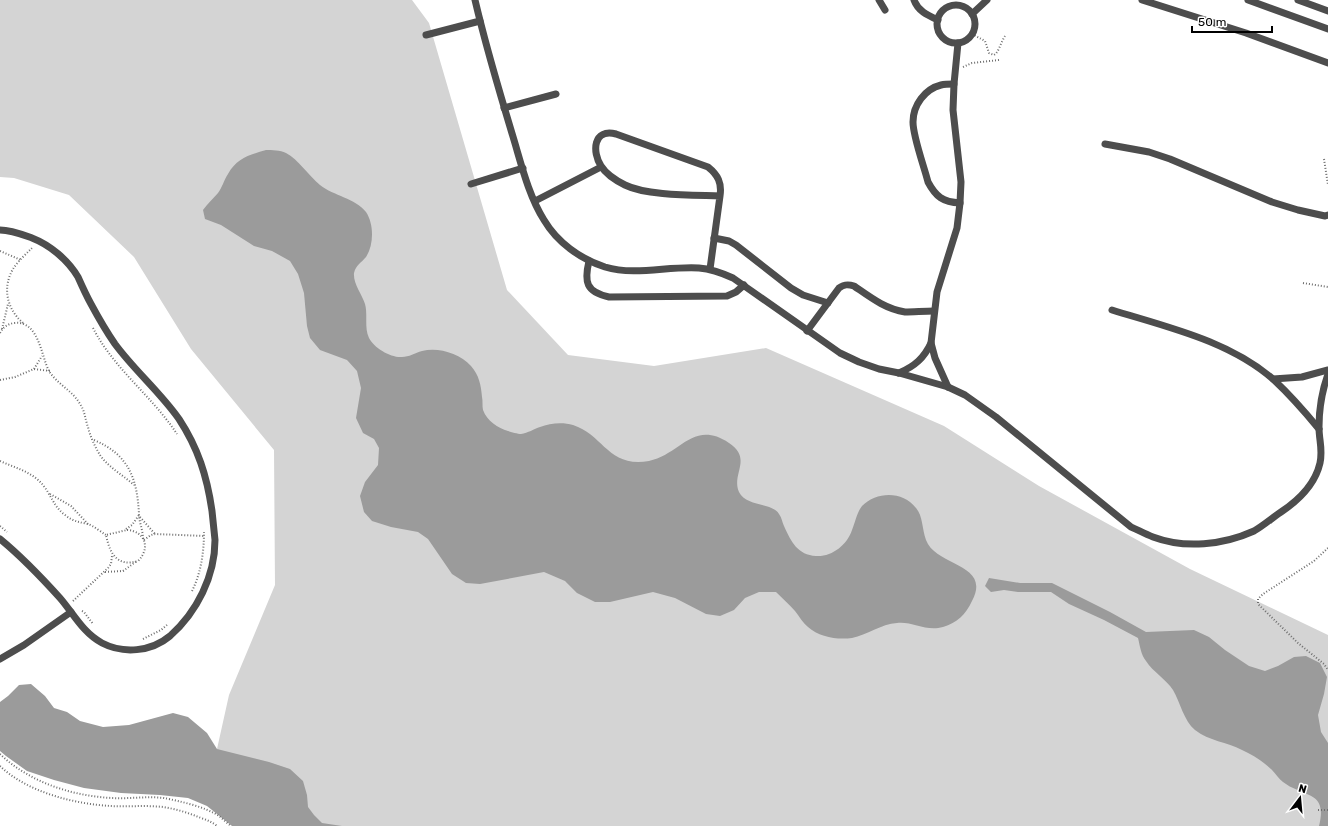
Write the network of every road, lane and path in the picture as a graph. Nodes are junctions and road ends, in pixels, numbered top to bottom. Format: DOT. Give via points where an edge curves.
graph roads {
  1 [pos="475,0"];
  2 [pos="879,0"];
  3 [pos="914,0"];
  4 [pos="944,0"];
  5 [pos="987,0"];
  6 [pos="1142,0"];
  7 [pos="1248,0"];
  8 [pos="1298,0"];
  9 [pos="959,3"];
  10 [pos="945,9"];
  11 [pos="885,10"];
  12 [pos="1328,10"];
  13 [pos="972,14"];
  14 [pos="480,20"];
  15 [pos="938,20"];
  16 [pos="1328,29"];
  17 [pos="972,34"];
  18 [pos="426,35"];
  19 [pos="1005,36"];
  20 [pos="958,43"];
  21 [pos="999,60"];
  22 [pos="1328,63"];
  23 [pos="955,67"];
  24 [pos="954,84"];
  25 [pos="556,94"];
  26 [pos="504,108"];
  27 [pos="1105,144"];
  28 [pos="1324,160"];
  29 [pos="602,167"];
  30 [pos="523,168"];
  31 [pos="471,184"];
  32 [pos="1328,185"];
  33 [pos="720,196"];
  34 [pos="535,201"];
  35 [pos="960,202"];
  36 [pos="1327,216"];
  37 [pos="0,230"];
  38 [pos="714,238"];
  39 [pos="27,246"];
  40 [pos="32,248"];
  41 [pos="38,250"];
  42 [pos="0,251"];
  43 [pos="21,260"];
  44 [pos="589,261"];
  45 [pos="710,269"];
  46 [pos="1303,282"];
  47 [pos="744,285"];
  48 [pos="1328,287"];
  49 [pos="8,303"];
  50 [pos="828,303"];
  51 [pos="1112,310"];
  52 [pos="934,311"];
  53 [pos="24,325"];
  54 [pos="92,326"];
  55 [pos="2,330"];
  56 [pos="807,331"];
  57 [pos="0,333"];
  58 [pos="931,343"];
  59 [pos="43,355"];
  60 [pos="34,369"];
  61 [pos="1328,370"];
  62 [pos="50,371"];
  63 [pos="899,373"];
  64 [pos="1328,374"];
  65 [pos="1273,379"];
  66 [pos="0,380"];
  67 [pos="948,387"];
  68 [pos="1319,429"];
  69 [pos="177,434"];
  70 [pos="93,440"];
  71 [pos="0,461"];
  72 [pos="134,485"];
  73 [pos="49,494"];
  74 [pos="139,515"];
  75 [pos="89,524"];
  76 [pos="122,530"];
  77 [pos="204,530"];
  78 [pos="156,534"];
  79 [pos="106,535"];
  80 [pos="204,536"];
  81 [pos="0,539"];
  82 [pos="143,540"];
  83 [pos="1328,548"];
  84 [pos="112,554"];
  85 [pos="138,561"];
  86 [pos="105,572"];
  87 [pos="191,593"];
  88 [pos="69,609"];
  89 [pos="171,622"];
  90 [pos="96,627"];
  91 [pos="140,640"];
  92 [pos="0,659"];
  93 [pos="1328,670"];
  94 [pos="0,754"];
  95 [pos="0,766"];
  96 [pos="1318,810"];
  97 [pos="1328,810"];
  98 [pos="217,826"];
  99 [pos="231,826"];
  1 -- 14 [label="street"];
  2 -- 11 [label="street"];
  3 -- 15 [label="street" via="925,14"];
  4 -- 10 [label="street"];
  5 -- 13 [label="street"];
  6 -- 22 [label="street" via="1246,33"];
  7 -- 16 [label="street"];
  8 -- 12 [label="street"];
  9 -- 10 [label="street"];
  9 -- 13 [label="street"];
  10 -- 15 [label="street"];
  13 -- 17 [label="street"];
  14 -- 18 [label="street"];
  14 -- 26 [label="street"];
  15 -- 20 [label="street" via="937,27 944,39"];
  17 -- 19 [label="path" via="985,41 989,53 994,55"];
  17 -- 20 [label="street"];
  20 -- 23 [label="street"];
  21 -- 23 [label="path"];
  23 -- 24 [label="street"];
  24 -- 35 [label="street" via="953,110 961,182"];
  24 -- 35 [label="street" via="941,85 925,94 915,110 913,122 928,182 933,191 940,198"];
  25 -- 26 [label="street"];
  26 -- 30 [label="street"];
  27 -- 36 [label="street" via="1149,152 1272,202"];
  28 -- 32 [label="path"];
  29 -- 33 [label="street" via="627,186 644,191"];
  29 -- 33 [label="street" via="595,144 598,138 609,132 708,167 719,179"];
  29 -- 34 [label="street"];
  30 -- 31 [label="street"];
  30 -- 34 [label="street"];
  33 -- 38 [label="street"];
  34 -- 44 [label="street" via="544,220 556,236 571,250"];
  35 -- 52 [label="street" via="957,228 942,272"];
  37 -- 88 [label="street" via="36,239 69,265 115,343 168,403 180,421 197,452 207,478 215,540 212,567 199,600 173,633 148,648 119,649 106,645 90,635"];
  38 -- 45 [label="street"];
  38 -- 50 [label="street" via="736,245 803,295"];
  39 -- 40 [label="path"];
  40 -- 41 [label="path"];
  40 -- 43 [label="path"];
  42 -- 43 [label="path"];
  43 -- 49 [label="path" via="10,277"];
  44 -- 45 [label="street" via="622,270"];
  44 -- 47 [label="street" via="586,280 588,284 599,295 609,297 727,296"];
  45 -- 47 [label="street"];
  46 -- 48 [label="path"];
  47 -- 56 [label="street"];
  49 -- 53 [label="path"];
  49 -- 55 [label="path"];
  50 -- 52 [label="street" via="839,288 849,284 894,310"];
  50 -- 56 [label="street"];
  51 -- 65 [label="street" via="1228,349"];
  52 -- 58 [label="street"];
  53 -- 55 [label="path" via="10,324"];
  53 -- 59 [label="path" via="38,338"];
  54 -- 69 [label="path" via="111,357"];
  55 -- 57 [label="path"];
  56 -- 63 [label="street" via="859,362"];
  58 -- 63 [label="street" via="919,362"];
  58 -- 67 [label="street"];
  59 -- 60 [label="path"];
  59 -- 62 [label="path"];
  60 -- 62 [label="path"];
  60 -- 66 [label="path"];
  61 -- 65 [label="street" via="1302,377"];
  62 -- 70 [label="path" via="80,402"];
  63 -- 67 [label="street"];
  64 -- 68 [label="street" via="1323,388"];
  65 -- 68 [label="street"];
  67 -- 68 [label="street" via="986,409 1131,527 1154,537 1179,543 1205,544 1230,540 1255,531 1288,508 1310,486 1320,465 1322,448"];
  70 -- 72 [label="path" via="106,463"];
  70 -- 72 [label="path" via="109,448 123,460 133,475"];
  71 -- 73 [label="path" via="30,474"];
  72 -- 74 [label="path"];
  73 -- 75 [label="path" via="71,506"];
  73 -- 75 [label="path" via="64,515 80,523"];
  74 -- 76 [label="path" via="132,524"];
  74 -- 78 [label="path"];
  74 -- 82 [label="path"];
  75 -- 79 [label="path"];
  76 -- 79 [label="path"];
  76 -- 82 [label="path" via="132,530"];
  77 -- 80 [label="path"];
  78 -- 80 [label="path"];
  78 -- 82 [label="path"];
  79 -- 84 [label="path"];
  80 -- 87 [label="path" via="202,563"];
  81 -- 88 [label="street" via="41,576"];
  82 -- 85 [label="path" via="144,553"];
  83 -- 93 [label="path" via="1314,561 1258,599 1258,604"];
  84 -- 85 [label="path" via="121,562"];
  84 -- 86 [label="path" via="111,564"];
  85 -- 86 [label="path" via="123,571"];
  86 -- 88 [label="path"];
  88 -- 90 [label="path" via="84,612"];
  88 -- 92 [label="street" via="30,641"];
  89 -- 91 [label="path"];
  94 -- 99 [label="path" via="28,775 69,791 112,798 163,798 191,804 218,815"];
  95 -- 98 [label="path" via="24,782 67,799 112,806 162,807 189,813"];
  96 -- 97 [label="path"];
}
